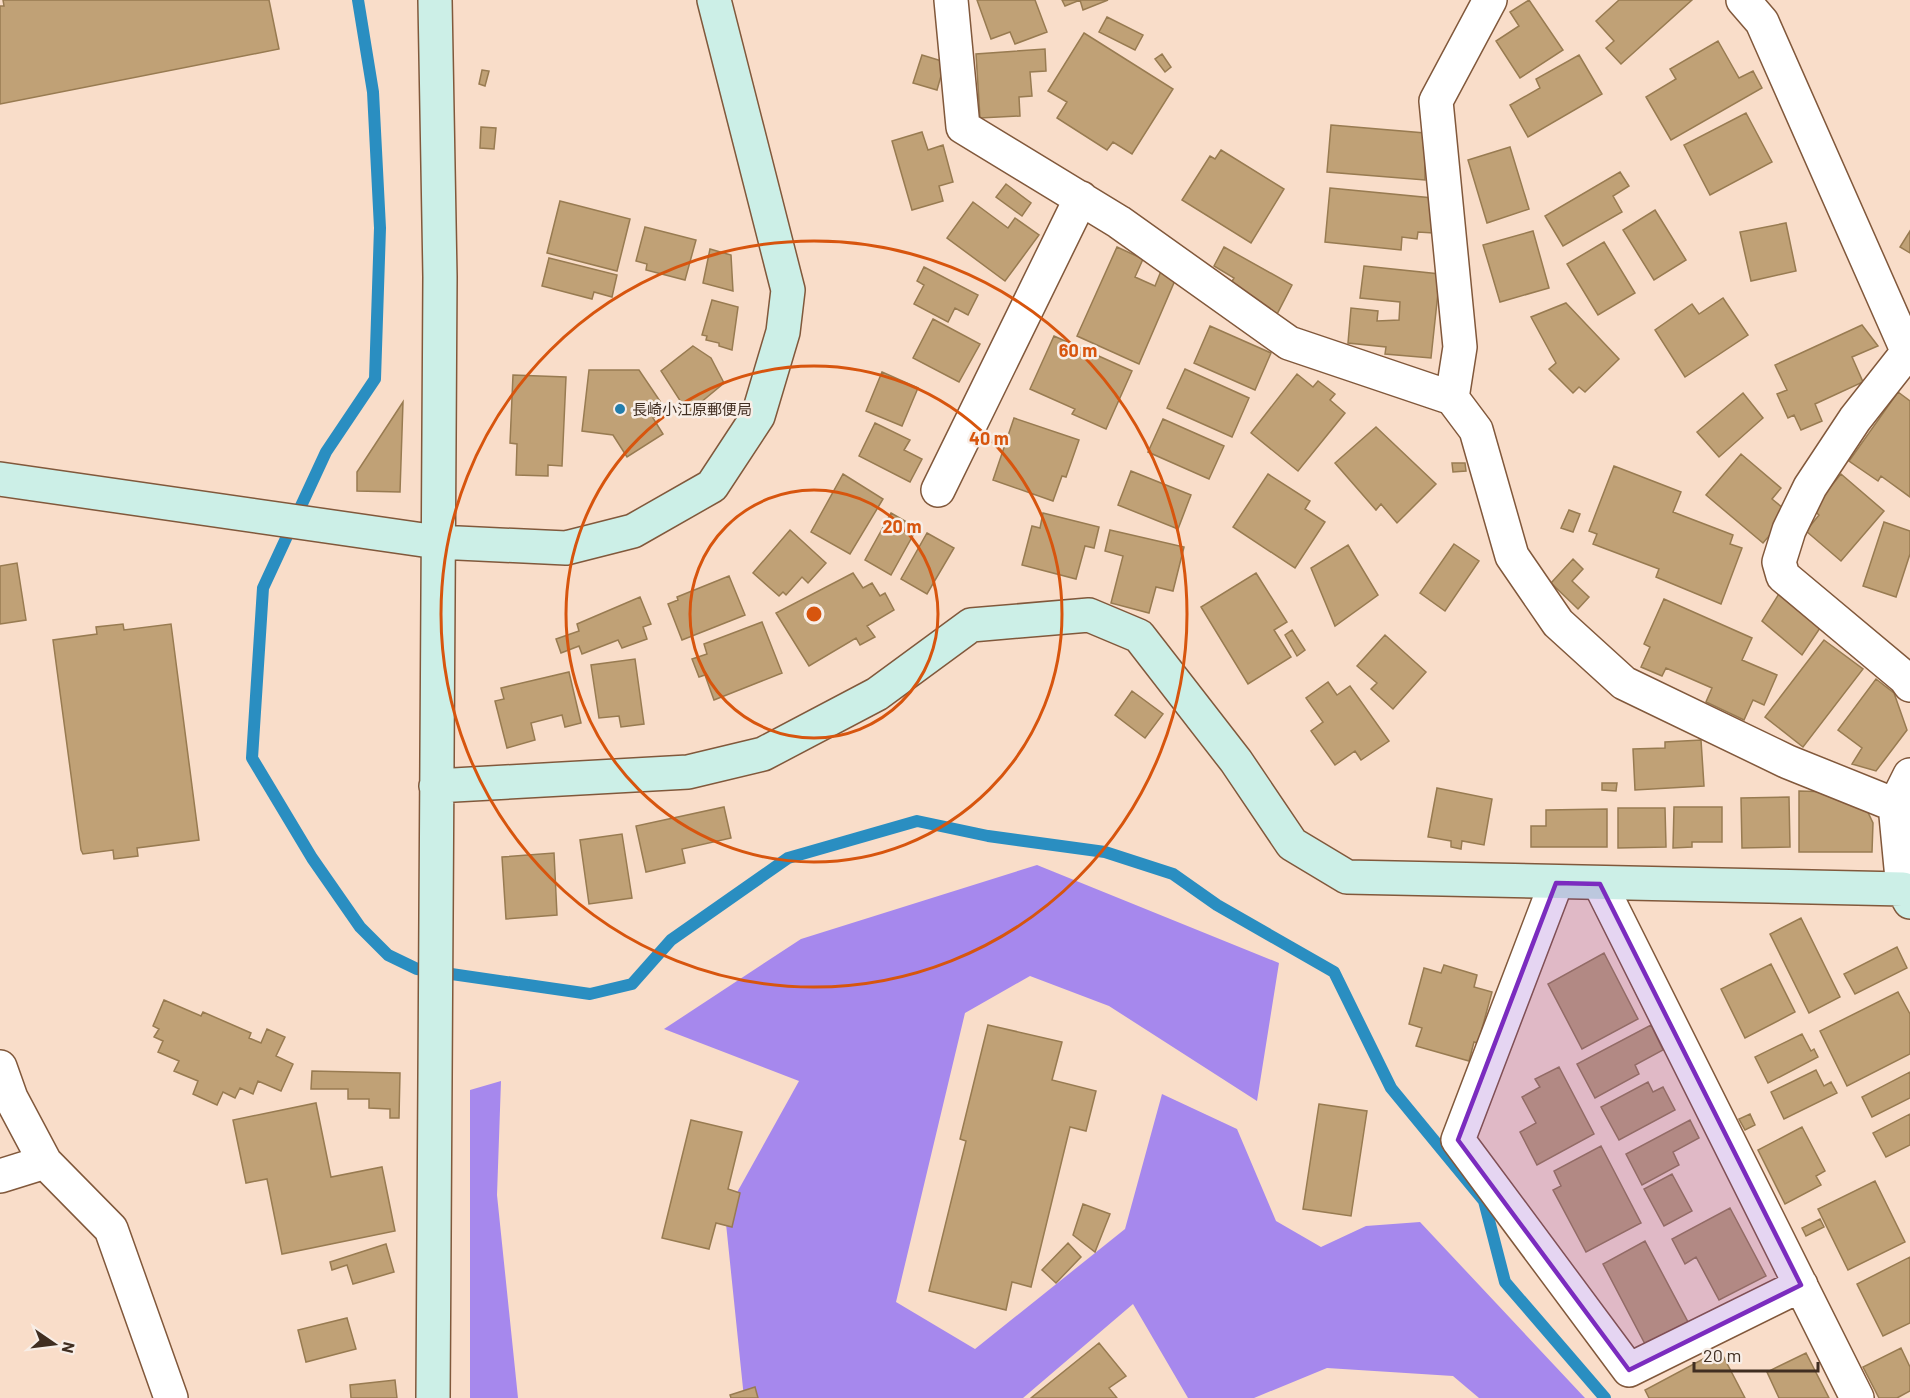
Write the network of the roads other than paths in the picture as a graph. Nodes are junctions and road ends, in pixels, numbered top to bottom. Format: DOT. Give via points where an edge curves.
graph roads {
  1 [pos="435,0"];
  2 [pos="714,0"];
  3 [pos="951,0"];
  4 [pos="1490,0"];
  5 [pos="1743,0"];
  6 [pos="1080,198"];
  7 [pos="1908,355"];
  8 [pos="1452,398"];
  9 [pos="0,479"];
  10 [pos="938,490"];
  11 [pos="437,542"];
  12 [pos="1910,685"];
  13 [pos="1910,775"];
  14 [pos="436,786"];
  15 [pos="1903,805"];
  16 [pos="1556,882"];
  17 [pos="1600,884"];
  18 [pos="1906,896"];
  19 [pos="0,1066"];
  20 [pos="45,1162"];
  21 [pos="0,1176"];
  22 [pos="1801,1285"];
  23 [pos="171,1398"];
  24 [pos="433,1398"];
  25 [pos="1857,1398"];
  1 -- 11 [label="street" via="440,277"];
  2 -- 11 [label="street" via="788,290 783,332 758,416 712,486 633,531 566,548"];
  3 -- 6 [label="street" via="963,127"];
  4 -- 8 [label="street" via="1436,101 1460,346"];
  5 -- 7 [label="street" via="1762,22"];
  6 -- 8 [label="street" via="1289,343"];
  6 -- 10 [label="street"];
  7 -- 12 [label="street" via="1856,419 1810,487 1779,562 1784,576"];
  8 -- 15 [label="street" via="1476,430 1512,556 1558,623 1624,683 1788,762"];
  9 -- 11 [label="street"];
  11 -- 14 [label="street"];
  13 -- 15 [label="street"];
  14 -- 16 [label="street" via="688,772 763,754 877,694 971,625 1089,615 1139,636 1236,761 1292,844 1347,877"];
  14 -- 24 [label="street"];
  15 -- 18 [label="street"];
  16 -- 17 [label="street"];
  16 -- 22 [label="street" via="1458,1140 1629,1370"];
  17 -- 18 [label="street"];
  17 -- 22 [label="street"];
  19 -- 20 [label="street"];
  20 -- 21 [label="street"];
  20 -- 23 [label="street" via="111,1229"];
  22 -- 25 [label="street"];
}
